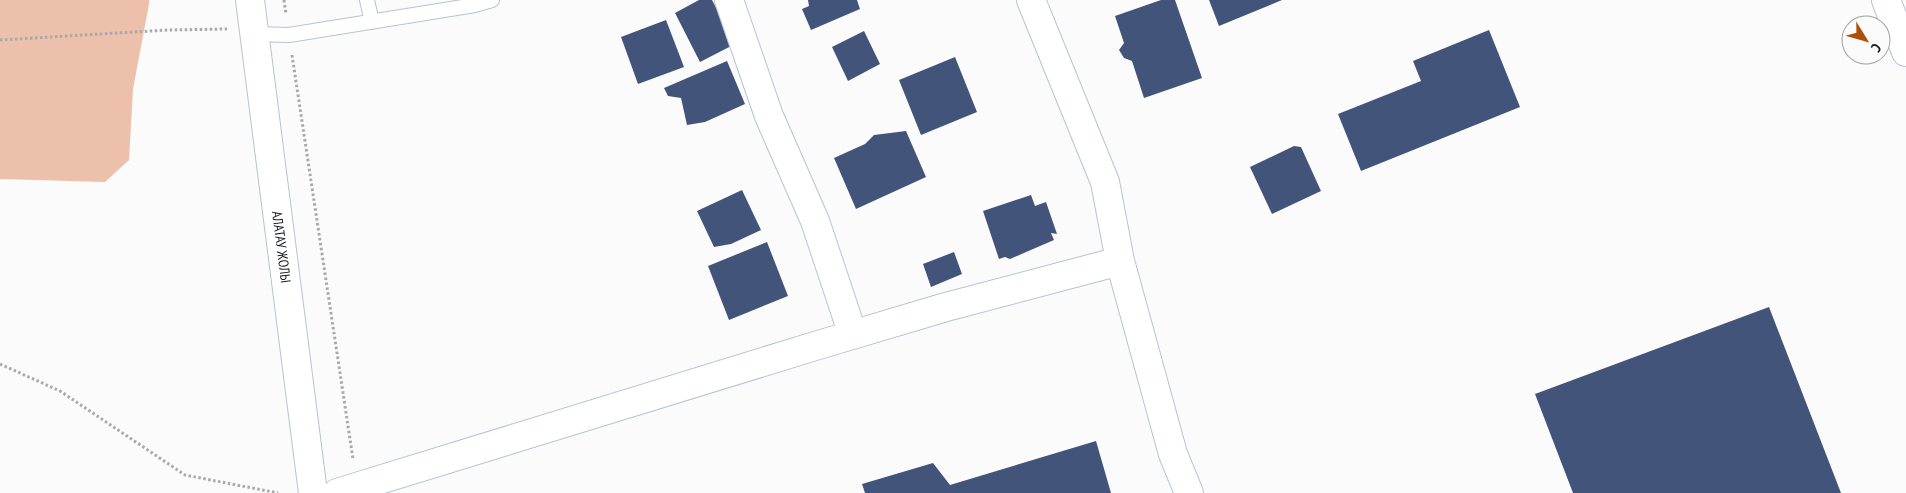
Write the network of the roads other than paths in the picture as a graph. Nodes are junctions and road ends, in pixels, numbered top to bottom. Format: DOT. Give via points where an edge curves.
graph roads {
  1 [pos="250,0"];
  2 [pos="367,0"];
  3 [pos="729,0"];
  4 [pos="1031,0"];
  5 [pos="1886,0"];
  6 [pos="486,1"];
  7 [pos="372,22"];
  8 [pos="254,31"];
  9 [pos="1906,52"];
  10 [pos="1120,261"];
  11 [pos="853,335"];
  12 [pos="347,490"];
  13 [pos="313,493"];
  14 [pos="1189,493"];
  1 -- 8 [label="street, АЛАТАУ ЖОЛЫ"];
  2 -- 7 [label="lane"];
  3 -- 11 [label="street" via="769,116 815,221"];
  4 -- 10 [label="street" via="1105,182"];
  5 -- 9 [label="street"];
  6 -- 7 [label="lane"];
  7 -- 8 [label="lane" via="289,35"];
  8 -- 13 [label="street, АЛАТАУ ЖОЛЫ"];
  10 -- 11 [label="street"];
  10 -- 14 [label="street" via="1173,454"];
  11 -- 12 [label="street"];
}
